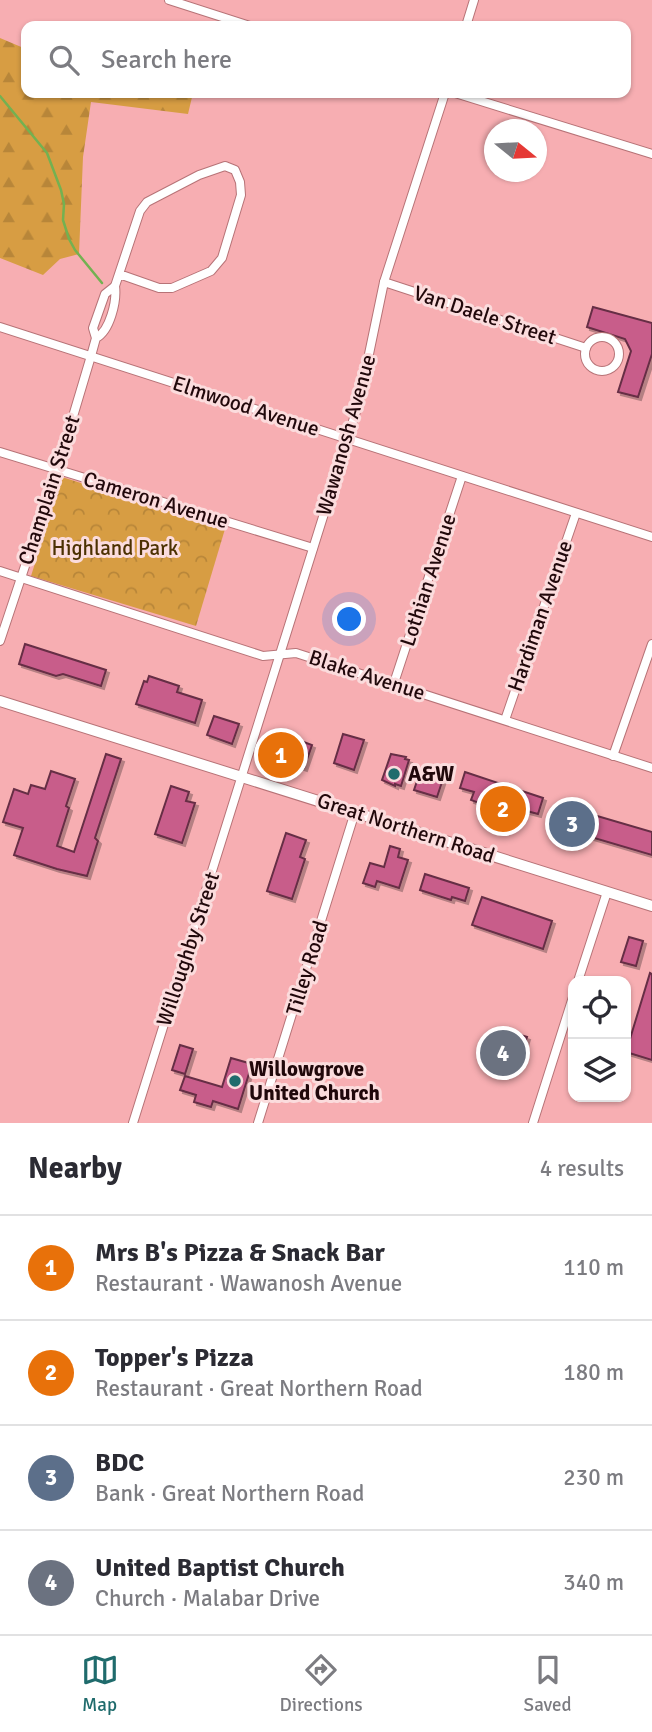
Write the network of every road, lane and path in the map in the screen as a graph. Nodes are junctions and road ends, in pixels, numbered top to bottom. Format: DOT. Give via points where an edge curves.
graph roads {
  1 [pos="169,0"];
  2 [pos="474,0"];
  3 [pos="234,21"];
  4 [pos="468,21"];
  5 [pos="442,98"];
  6 [pos="471,98"];
  7 [pos="652,154"];
  8 [pos="119,274"];
  9 [pos="384,282"];
  10 [pos="0,327"];
  11 [pos="586,348"];
  12 [pos="91,356"];
  13 [pos="347,439"];
  14 [pos="0,452"];
  15 [pos="57,470"];
  16 [pos="462,476"];
  17 [pos="576,513"];
  18 [pos="652,537"];
  19 [pos="313,548"];
  20 [pos="0,571"];
  21 [pos="20,578"];
  22 [pos="0,641"];
  23 [pos="652,644"];
  24 [pos="281,654"];
  25 [pos="394,683"];
  26 [pos="0,701"];
  27 [pos="505,720"];
  28 [pos="613,756"];
  29 [pos="652,768"];
  30 [pos="243,776"];
  31 [pos="355,812"];
  32 [pos="607,892"];
  33 [pos="652,906"];
  34 [pos="580,976"];
  35 [pos="568,1013"];
  36 [pos="132,1123"];
  37 [pos="258,1123"];
  38 [pos="533,1123"];
  1 -- 3 [label="street"];
  2 -- 4 [label="street"];
  5 -- 9 [label="street, Wawanosh Avenue"];
  6 -- 7 [label="street"];
  8 -- 8 [label="street, Champlain Street" via="172,288 211,271 222,258 242,195 235,170 225,166 199,175 147,202"];
  8 -- 12 [label="street, Champlain Street" via="104,332 96,338"];
  9 -- 11 [label="street, Van Daele Street"];
  9 -- 13 [label="street, Wawanosh Avenue"];
  10 -- 12 [label="street, Elmwood Avenue"];
  11 -- 11 [label="street, Van Daele Street" via="589,364 597,370 613,366 618,357 614,341 604,337 593,339"];
  12 -- 13 [label="street, Elmwood Avenue"];
  12 -- 15 [label="street, Champlain Street"];
  13 -- 16 [label="street, Elmwood Avenue"];
  13 -- 19 [label="street, Wawanosh Avenue"];
  14 -- 15 [label="street, Cameron Avenue"];
  15 -- 19 [label="street, Cameron Avenue"];
  15 -- 21 [label="street, Champlain Street"];
  16 -- 17 [label="street, Elmwood Avenue"];
  16 -- 25 [label="street, Lothian Avenue"];
  17 -- 18 [label="street, Elmwood Avenue"];
  17 -- 27 [label="street, Hardiman Avenue"];
  19 -- 24 [label="street, Wawanosh Avenue"];
  20 -- 21 [label="street, Blake Avenue"];
  21 -- 22 [label="street, Champlain Street"];
  21 -- 24 [label="street, Blake Avenue" via="263,656"];
  23 -- 28 [label="street"];
  24 -- 25 [label="street, Blake Avenue" via="296,653"];
  24 -- 30 [label="street, Wawanosh Avenue"];
  25 -- 27 [label="street, Blake Avenue"];
  26 -- 30 [label="main road, Great Northern Road"];
  27 -- 28 [label="street, Blake Avenue"];
  28 -- 29 [label="street, Blake Avenue"];
  30 -- 31 [label="main road, Great Northern Road"];
  30 -- 36 [label="street, Willoughby Street"];
  31 -- 32 [label="main road, Great Northern Road"];
  31 -- 37 [label="street, Tilley Road"];
  32 -- 33 [label="main road, Great Northern Road"];
  32 -- 34 [label="street"];
  35 -- 38 [label="street"];
}
